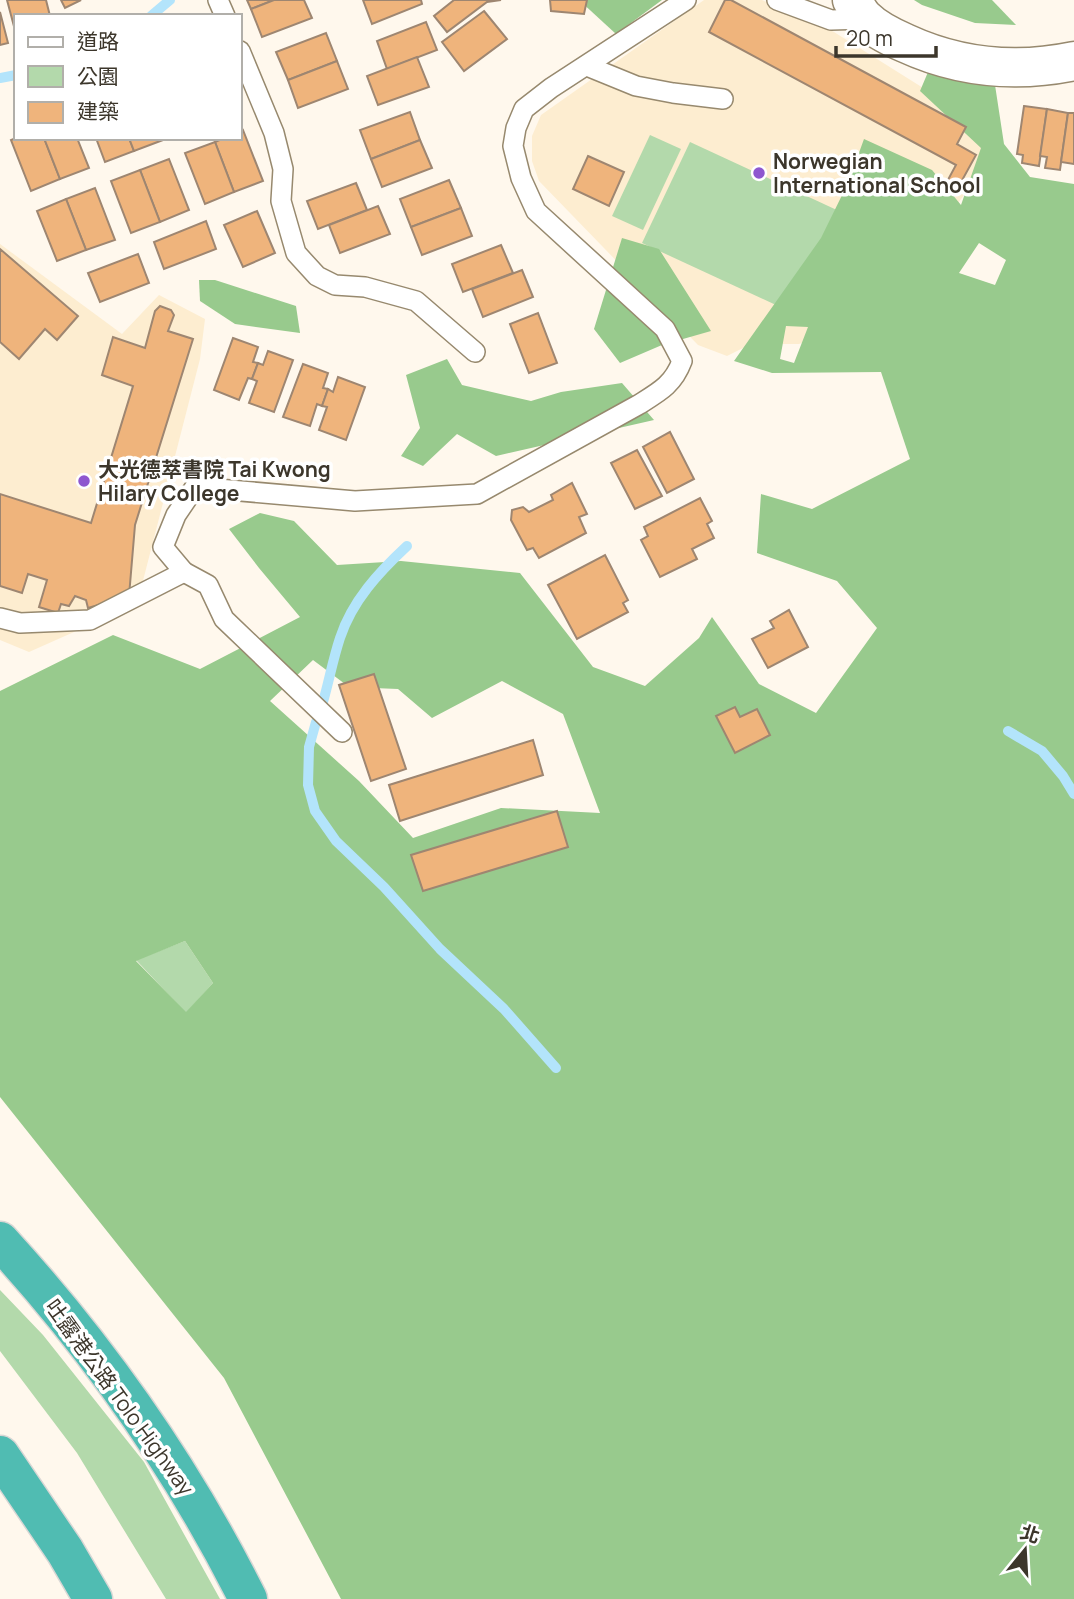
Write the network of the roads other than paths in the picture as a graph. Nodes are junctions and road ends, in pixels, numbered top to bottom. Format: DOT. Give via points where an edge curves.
graph roads {
  1 [pos="686,0"];
  2 [pos="777,0"];
  3 [pos="858,9"];
  4 [pos="242,56"];
  5 [pos="1074,61"];
  6 [pos="587,66"];
  7 [pos="723,99"];
  8 [pos="475,352"];
  9 [pos="184,572"];
  10 [pos="0,618"];
  11 [pos="342,732"];
  12 [pos="0,1241"];
  13 [pos="0,1455"];
  14 [pos="93,1599"];
  15 [pos="248,1599"];
  1 -- 6 [label="lane"];
  2 -- 3 [label="lane" via="831,20"];
  3 -- 5 [label="street" via="888,35 922,51 970,64 1028,68"];
  4 -- 8 [label="lane" via="274,133 283,169 281,201 296,253 317,275 335,285 365,287 416,302"];
  6 -- 7 [label="lane" via="636,86"];
  6 -- 9 [label="lane" via="524,109 513,146 521,178 536,211 665,329 682,360 677,376 646,400 477,494 355,501 195,487 176,515 163,547"];
  9 -- 10 [label="lane" via="90,620 20,623"];
  9 -- 11 [label="lane" via="208,585 224,619"];
  12 -- 15 [label="highway, 吐露港公路 Tolo Highway" via="61,1311 147,1427 190,1493"];
  13 -- 14 [label="highway"];
}
